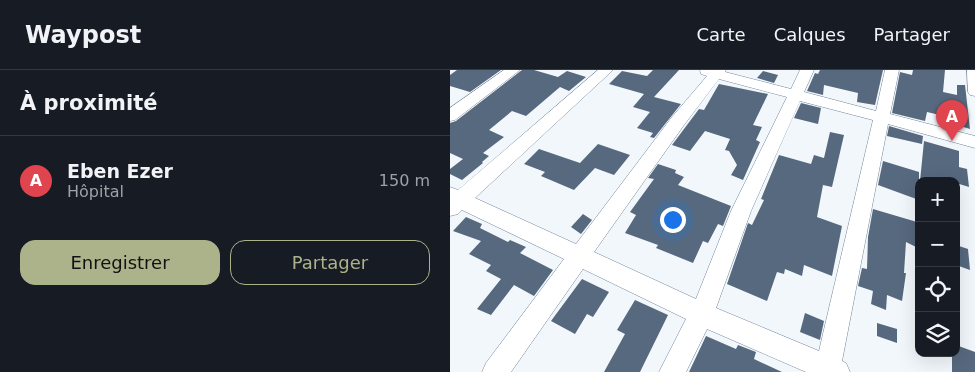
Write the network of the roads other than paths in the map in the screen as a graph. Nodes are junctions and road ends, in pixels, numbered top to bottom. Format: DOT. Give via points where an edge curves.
graph roads {
  1 [pos="513,70"];
  2 [pos="606,70"];
  3 [pos="807,70"];
  4 [pos="892,70"];
  5 [pos="974,70"];
  6 [pos="713,71"];
  7 [pos="975,92"];
  8 [pos="794,95"];
  9 [pos="450,116"];
  10 [pos="883,118"];
  11 [pos="975,142"];
  12 [pos="453,201"];
  13 [pos="580,255"];
  14 [pos="702,314"];
  15 [pos="831,371"];
  16 [pos="495,372"];
  17 [pos="672,372"];
  1 -- 9 [label="street"];
  2 -- 12 [label="street"];
  3 -- 8 [label="street"];
  4 -- 10 [label="street"];
  5 -- 7 [label="street"];
  6 -- 8 [label="street"];
  6 -- 13 [label="street"];
  8 -- 10 [label="street"];
  8 -- 14 [label="street" via="741,211"];
  10 -- 11 [label="street"];
  10 -- 15 [label="street" via="859,220"];
  12 -- 13 [label="street"];
  13 -- 14 [label="street"];
  13 -- 16 [label="street"];
  14 -- 15 [label="street"];
  14 -- 17 [label="street"];
}
